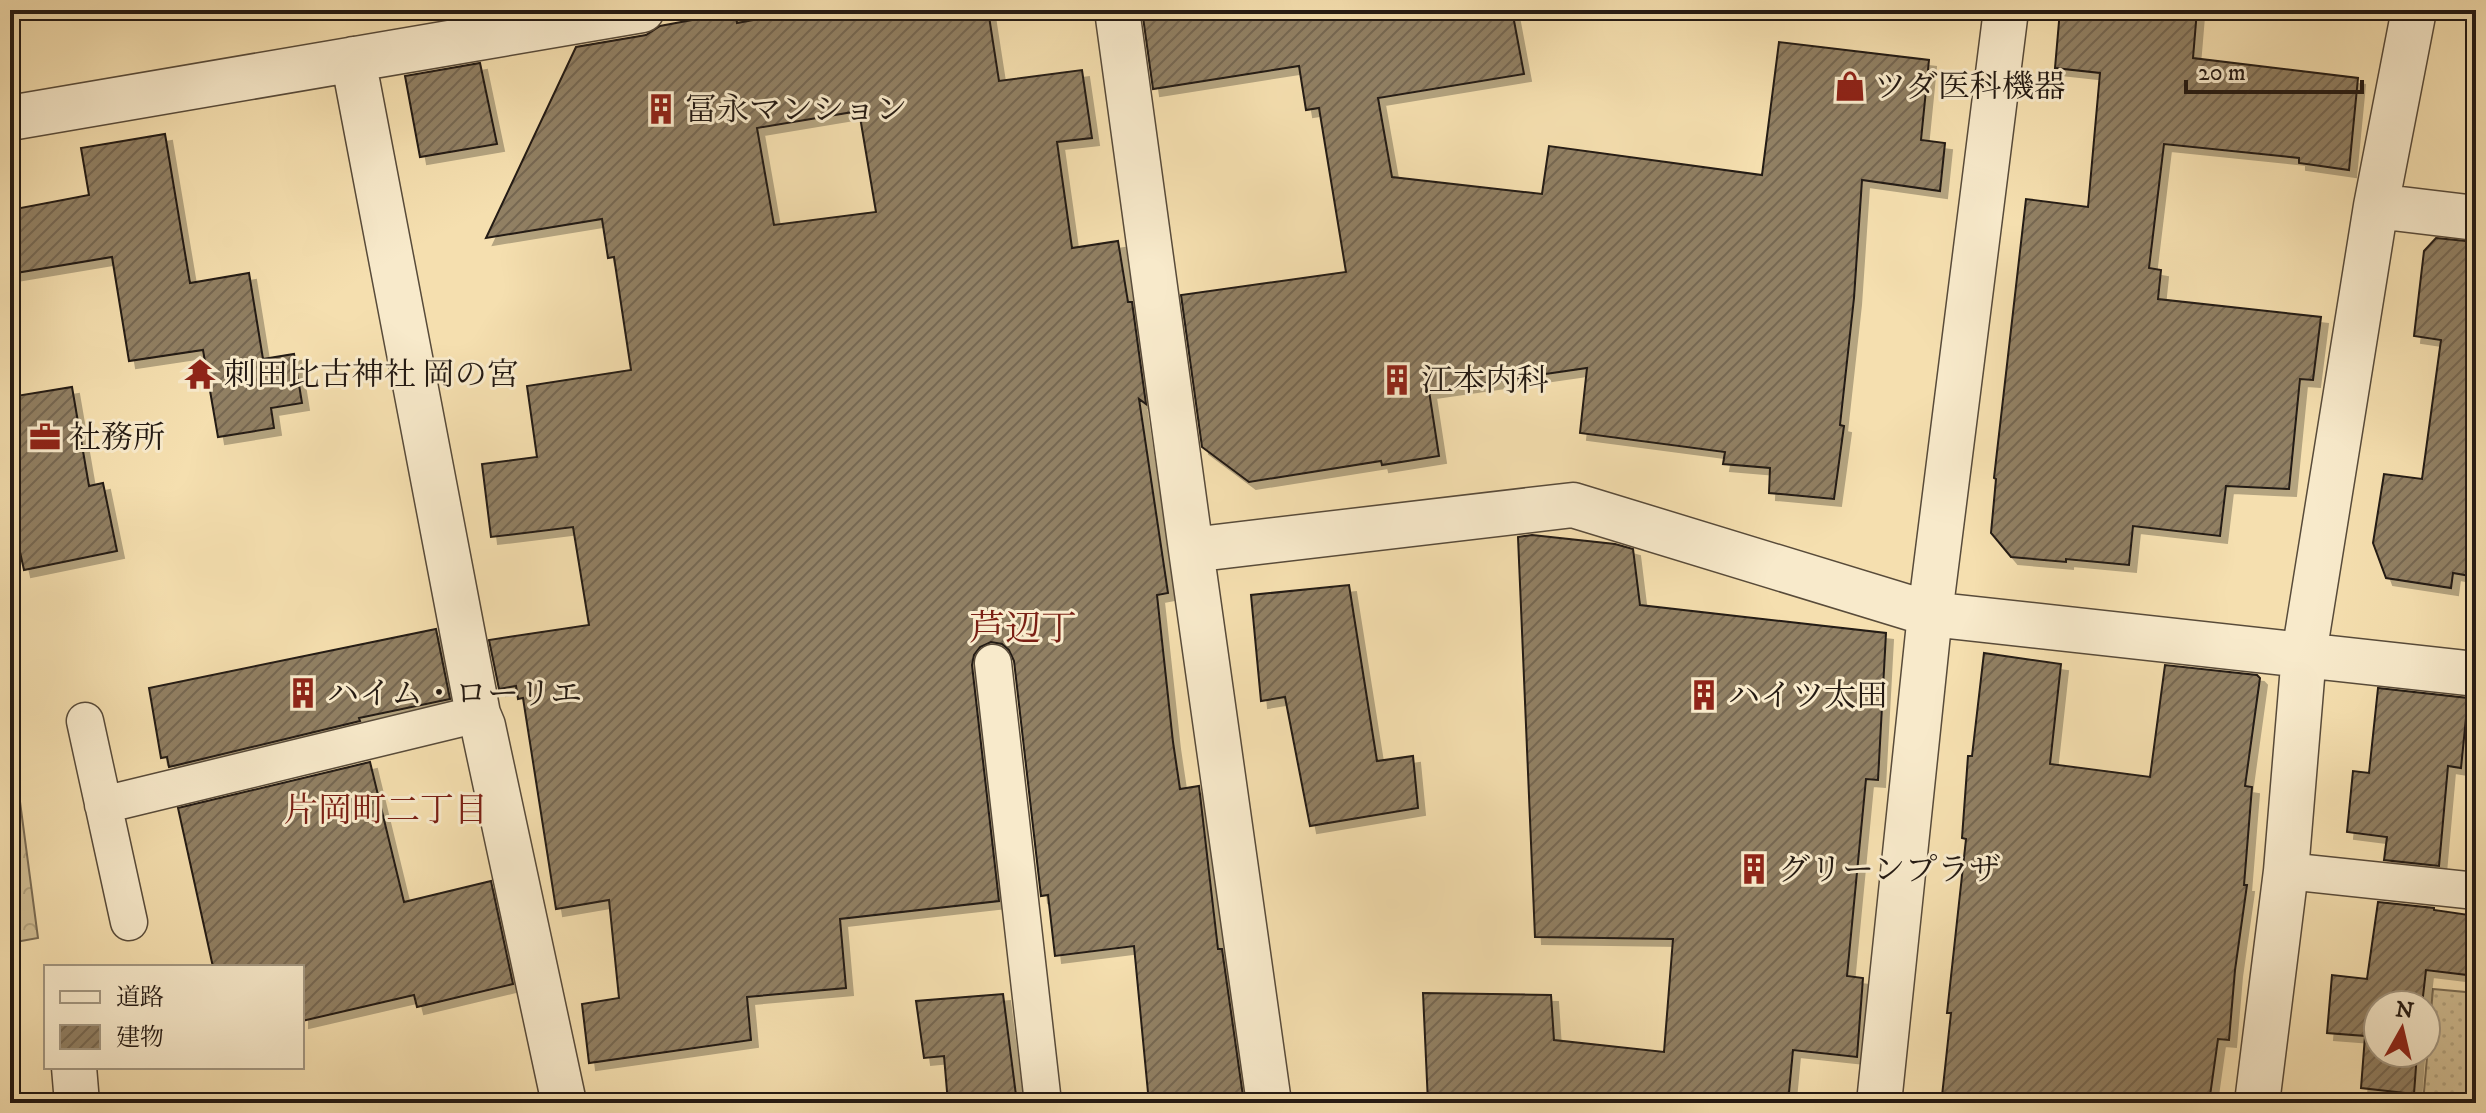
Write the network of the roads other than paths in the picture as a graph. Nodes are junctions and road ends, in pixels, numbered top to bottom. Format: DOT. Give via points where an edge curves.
graph roads {
  1 [pos="642,10"];
  2 [pos="1117,10"];
  3 [pos="2006,10"];
  4 [pos="2414,10"];
  5 [pos="353,59"];
  6 [pos="10,118"];
  7 [pos="2376,206"];
  8 [pos="2476,218"];
  9 [pos="1191,550"];
  10 [pos="1930,614"];
  11 [pos="2304,654"];
  12 [pos="993,663"];
  13 [pos="2476,674"];
  14 [pos="478,714"];
  15 [pos="85,721"];
  16 [pos="103,805"];
  17 [pos="2286,871"];
  18 [pos="2476,891"];
  19 [pos="129,922"];
  20 [pos="74,1069"];
  21 [pos="77,1103"];
  22 [pos="564,1103"];
  23 [pos="1043,1103"];
  24 [pos="1269,1103"];
  25 [pos="1879,1103"];
  26 [pos="2257,1103"];
  1 -- 5 [label="street"];
  2 -- 9 [label="street"];
  3 -- 10 [label="street"];
  4 -- 7 [label="street"];
  5 -- 6 [label="street"];
  5 -- 14 [label="street"];
  7 -- 8 [label="street"];
  7 -- 11 [label="street"];
  9 -- 10 [label="street" via="1573,505"];
  9 -- 24 [label="street"];
  10 -- 11 [label="street"];
  10 -- 25 [label="street"];
  11 -- 13 [label="street"];
  11 -- 17 [label="street"];
  12 -- 23 [label="lane"];
  14 -- 16 [label="lane"];
  14 -- 22 [label="street"];
  15 -- 16 [label="lane"];
  16 -- 19 [label="lane"];
  17 -- 18 [label="lane"];
  17 -- 26 [label="street"];
  20 -- 21 [label="street"];
}
